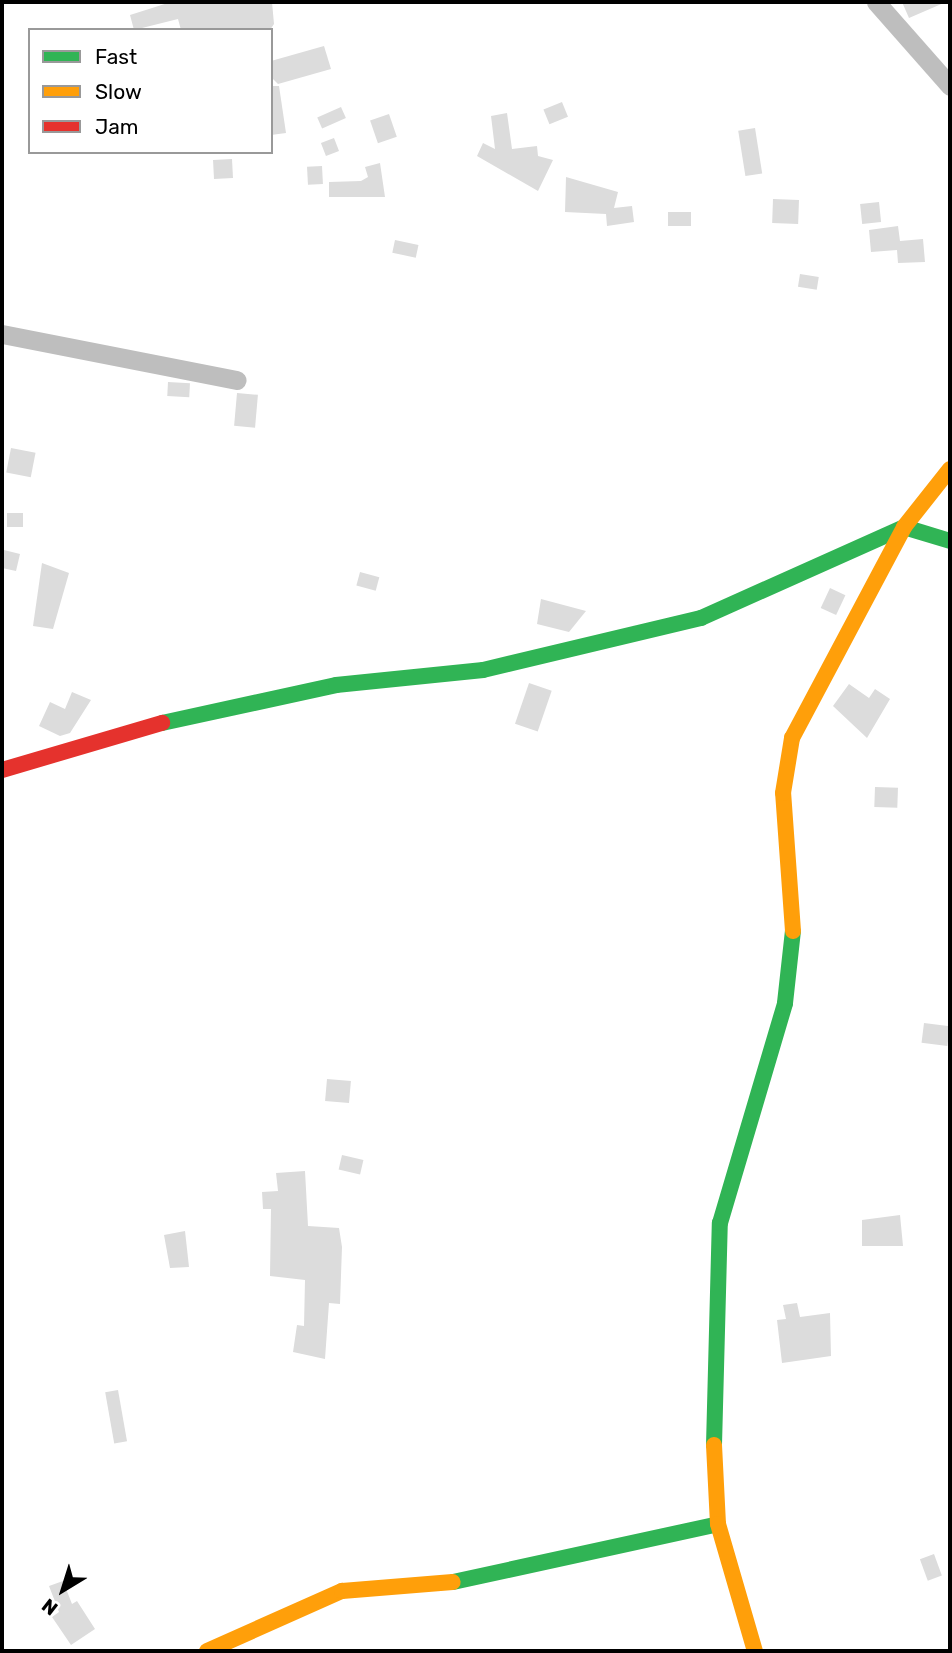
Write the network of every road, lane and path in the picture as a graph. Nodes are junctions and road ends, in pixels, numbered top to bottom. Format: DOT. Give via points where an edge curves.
graph roads {
  1 [pos="876,2"];
  2 [pos="950,86"];
  3 [pos="2,334"];
  4 [pos="237,380"];
  5 [pos="950,469"];
  6 [pos="904,527"];
  7 [pos="950,541"];
  8 [pos="2,771"];
  9 [pos="718,1524"];
  10 [pos="207,1651"];
  11 [pos="755,1651"];
  1 -- 2 [label="street"];
  3 -- 4 [label="street"];
  5 -- 6 [label="street"];
  6 -- 7 [label="street"];
  6 -- 8 [label="street" via="701,618 484,670 336,685 198,712"];
  6 -- 9 [label="street" via="792,738 783,793 795,911 785,1003 720,1223 714,1456"];
  9 -- 10 [label="street" via="453,1582 342,1591"];
  9 -- 11 [label="street"];
}
